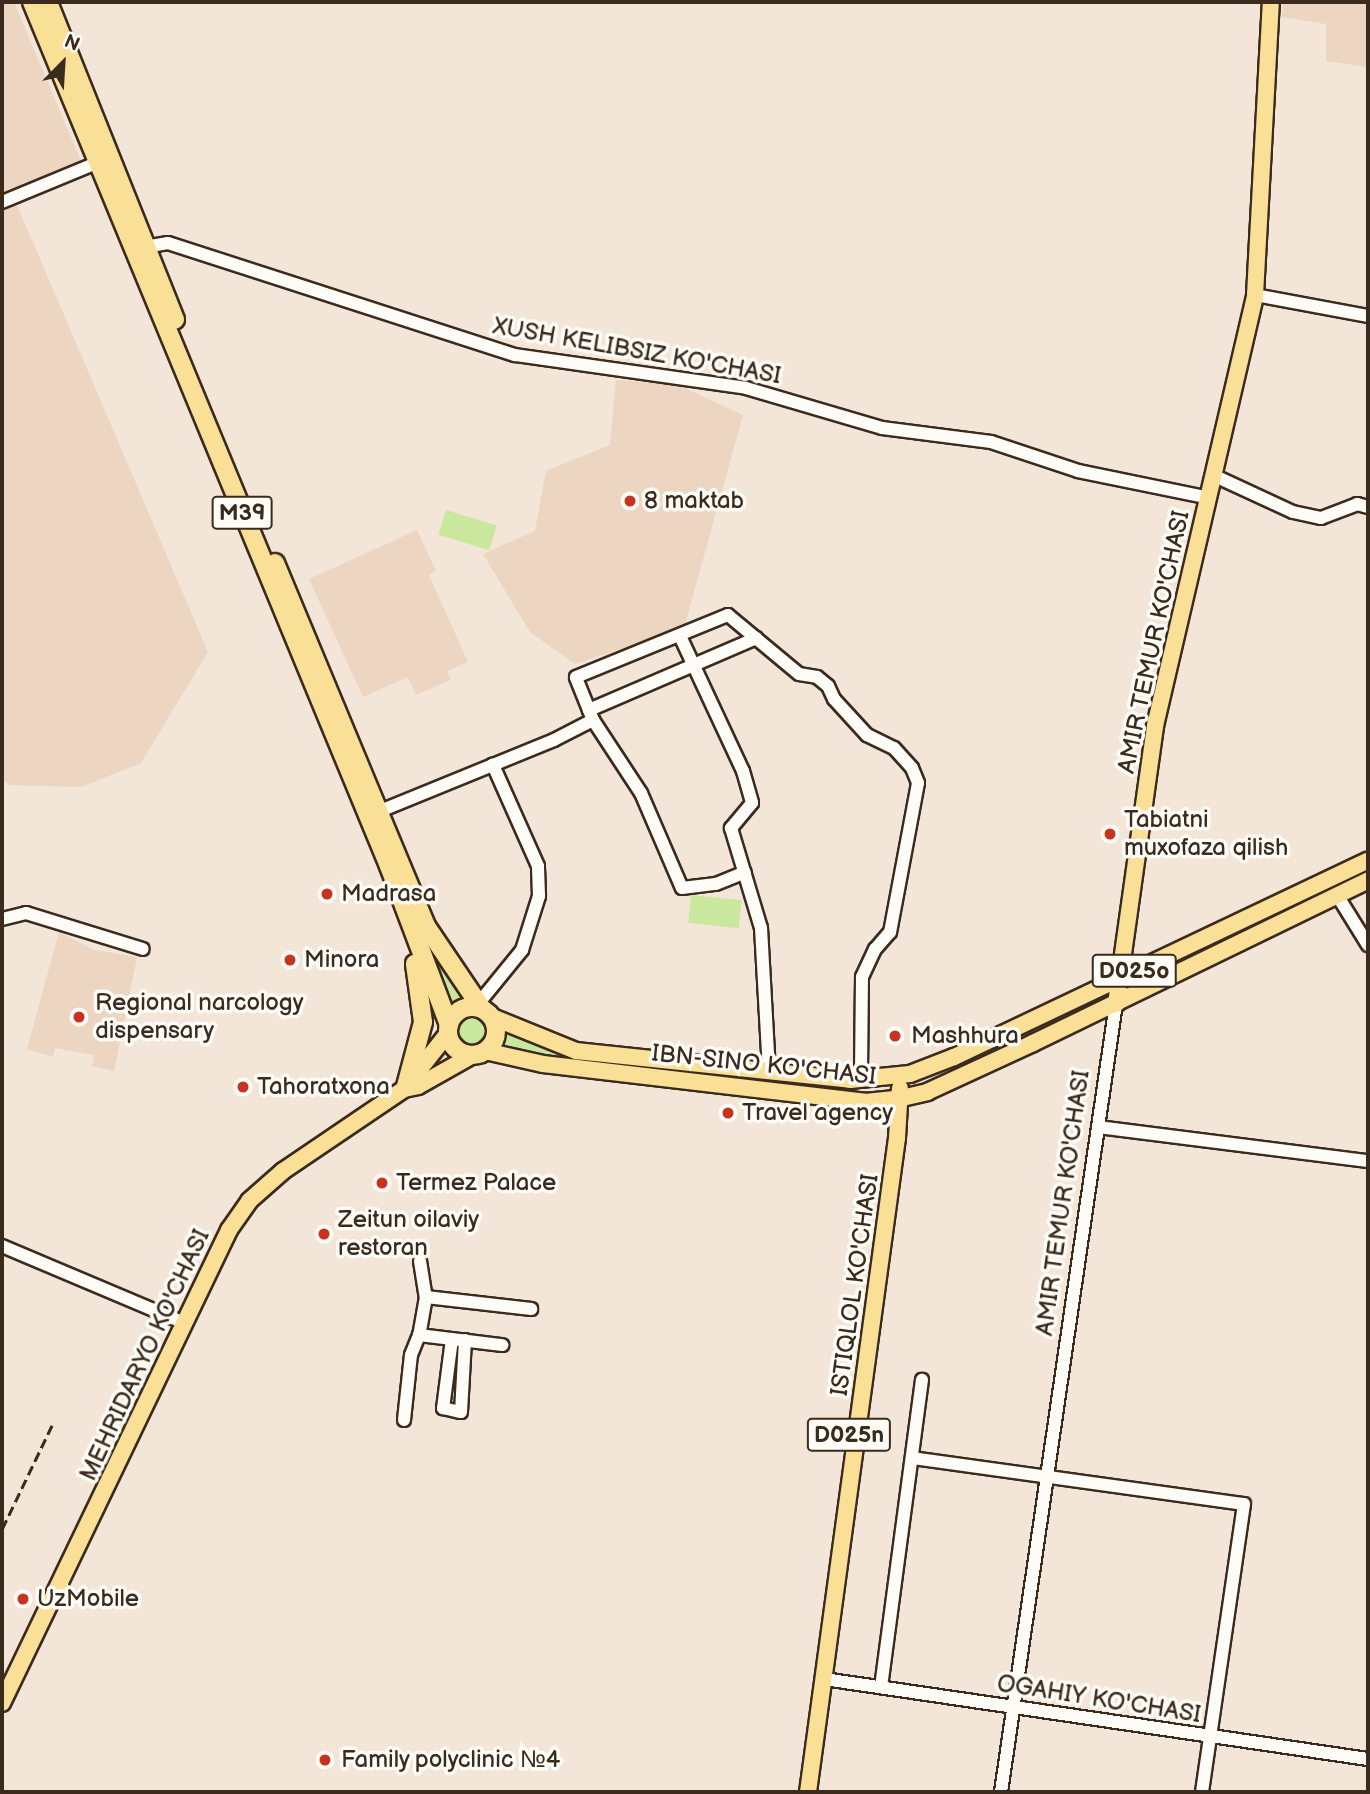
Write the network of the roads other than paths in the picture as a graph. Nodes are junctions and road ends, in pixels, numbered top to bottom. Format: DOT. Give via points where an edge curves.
graph roads {
  1 [pos="32,2"];
  2 [pos="48,2"];
  3 [pos="1271,2"];
  4 [pos="96,163"];
  5 [pos="2,202"];
  6 [pos="145,247"];
  7 [pos="1255,295"];
  8 [pos="1368,316"];
  9 [pos="1214,476"];
  10 [pos="1209,498"];
  11 [pos="1368,507"];
  12 [pos="680,636"];
  13 [pos="756,638"];
  14 [pos="694,666"];
  15 [pos="591,715"];
  16 [pos="493,765"];
  17 [pos="380,811"];
  18 [pos="1368,860"];
  19 [pos="745,872"];
  20 [pos="1368,880"];
  21 [pos="1337,895"];
  22 [pos="2,919"];
  23 [pos="410,926"];
  24 [pos="1368,945"];
  25 [pos="143,949"];
  26 [pos="1119,978"];
  27 [pos="1116,1003"];
  28 [pos="484,1010"];
  29 [pos="449,1029"];
  30 [pos="479,1053"];
  31 [pos="768,1073"];
  32 [pos="891,1076"];
  33 [pos="862,1079"];
  34 [pos="405,1088"];
  35 [pos="895,1099"];
  36 [pos="1098,1127"];
  37 [pos="1368,1161"];
  38 [pos="2,1247"];
  39 [pos="420,1261"];
  40 [pos="426,1297"];
  41 [pos="531,1309"];
  42 [pos="184,1322"];
  43 [pos="419,1335"];
  44 [pos="459,1340"];
  45 [pos="502,1345"];
  46 [pos="922,1380"];
  47 [pos="404,1420"];
  48 [pos="912,1458"];
  49 [pos="1047,1476"];
  50 [pos="824,1679"];
  51 [pos="881,1687"];
  52 [pos="2,1703"];
  53 [pos="1013,1707"];
  54 [pos="1210,1737"];
  55 [pos="1368,1759"];
  56 [pos="797,1792"];
  57 [pos="808,1792"];
  58 [pos="1001,1792"];
  59 [pos="1202,1792"];
  1 -- 4 [label="highway, M39"];
  2 -- 6 [label="highway, M39"];
  3 -- 7 [label="main road, AMIR TEMUR KO'CHASI"];
  4 -- 5 [label="street"];
  4 -- 23 [label="highway, M39" via="385,856"];
  6 -- 10 [label="street, XUSH KELIBSIZ KO'CHASI" via="168,243 515,355 746,388 882,428 991,442 1078,471"];
  6 -- 17 [label="highway, M39"];
  7 -- 8 [label="street"];
  7 -- 9 [label="main road, AMIR TEMUR KO'CHASI"];
  9 -- 10 [label="main road, AMIR TEMUR KO'CHASI"];
  9 -- 11 [label="street" via="1293,512 1321,518 1357,504"];
  10 -- 26 [label="main road, AMIR TEMUR KO'CHASI" via="1155,726"];
  12 -- 13 [label="street" via="728,615"];
  12 -- 14 [label="street"];
  12 -- 15 [label="street" via="576,677"];
  13 -- 14 [label="street"];
  13 -- 33 [label="street" via="799,674 817,677 828,686 867,735 894,748 912,768 918,783 890,932 875,949 862,977"];
  14 -- 15 [label="street"];
  14 -- 19 [label="street" via="743,771 752,803 732,828"];
  15 -- 16 [label="street"];
  15 -- 19 [label="street" via="641,793 682,888 716,884"];
  16 -- 17 [label="street"];
  16 -- 28 [label="street" via="538,866 539,896 522,950"];
  17 -- 28 [label="highway, M39" via="426,926"];
  18 -- 26 [label="main road, IBN-SINO KO'CHASI / D025o"];
  19 -- 31 [label="street" via="761,928"];
  20 -- 21 [label="main road, IBN-SINO KO'CHASI / D025o"];
  21 -- 24 [label="street"];
  21 -- 27 [label="main road, IBN-SINO KO'CHASI / D025o"];
  22 -- 25 [label="street" via="26,913"];
  23 -- 29 [label="highway, M39"];
  23 -- 34 [label="highway" via="424,1022"];
  26 -- 27 [label="main road, AMIR TEMUR KO'CHASI"];
  26 -- 32 [label="main road, IBN-SINO KO'CHASI / D025o" via="954,1057"];
  27 -- 35 [label="main road, IBN-SINO KO'CHASI / D025o" via="927,1092"];
  27 -- 36 [label="street, AMIR TEMUR KO'CHASI"];
  28 -- 29 [label="highway" via="461,1009"];
  28 -- 30 [label="highway" via="496,1036"];
  28 -- 31 [label="main road, IBN-SINO KO'CHASI" via="576,1051"];
  29 -- 30 [label="highway" via="456,1049"];
  29 -- 34 [label="main road"];
  30 -- 34 [label="main road" via="418,1086"];
  30 -- 35 [label="main road, IBN-SINO KO'CHASI" via="865,1101"];
  31 -- 33 [label="main road, IBN-SINO KO'CHASI"];
  32 -- 33 [label="main road, IBN-SINO KO'CHASI"];
  32 -- 35 [label="main road, ISTIQLOL KO'CHASI / D025n"];
  34 -- 42 [label="main road, МEHRIDARYO KO'CHASI" via="312,1150 249,1201 229,1230"];
  35 -- 50 [label="main road, ISTIQLOL KO'CHASI / D025n"];
  35 -- 56 [label="main road, ISTIQLOL KO'CHASI / D025n"];
  36 -- 37 [label="street"];
  36 -- 49 [label="street, AMIR TEMUR KO'CHASI"];
  38 -- 42 [label="street"];
  39 -- 40 [label="street"];
  40 -- 41 [label="street"];
  40 -- 43 [label="street"];
  42 -- 52 [label="main road, МEHRIDARYO KO'CHASI"];
  43 -- 44 [label="street"];
  43 -- 47 [label="street" via="411,1355"];
  44 -- 44 [label="street" via="461,1412 443,1408"];
  44 -- 45 [label="street"];
  46 -- 48 [label="street"];
  48 -- 49 [label="street"];
  48 -- 51 [label="street"];
  49 -- 53 [label="street, AMIR TEMUR KO'CHASI"];
  49 -- 54 [label="street" via="1244,1504"];
  50 -- 51 [label="street, OGAHIY KO'CHASI"];
  50 -- 57 [label="main road, ISTIQLOL KO'CHASI / D025n"];
  51 -- 53 [label="street, OGAHIY KO'CHASI"];
  53 -- 54 [label="street, OGAHIY KO'CHASI"];
  53 -- 58 [label="street, AMIR TEMUR KO'CHASI"];
  54 -- 55 [label="street, OGAHIY KO'CHASI"];
  54 -- 59 [label="street"];
}
